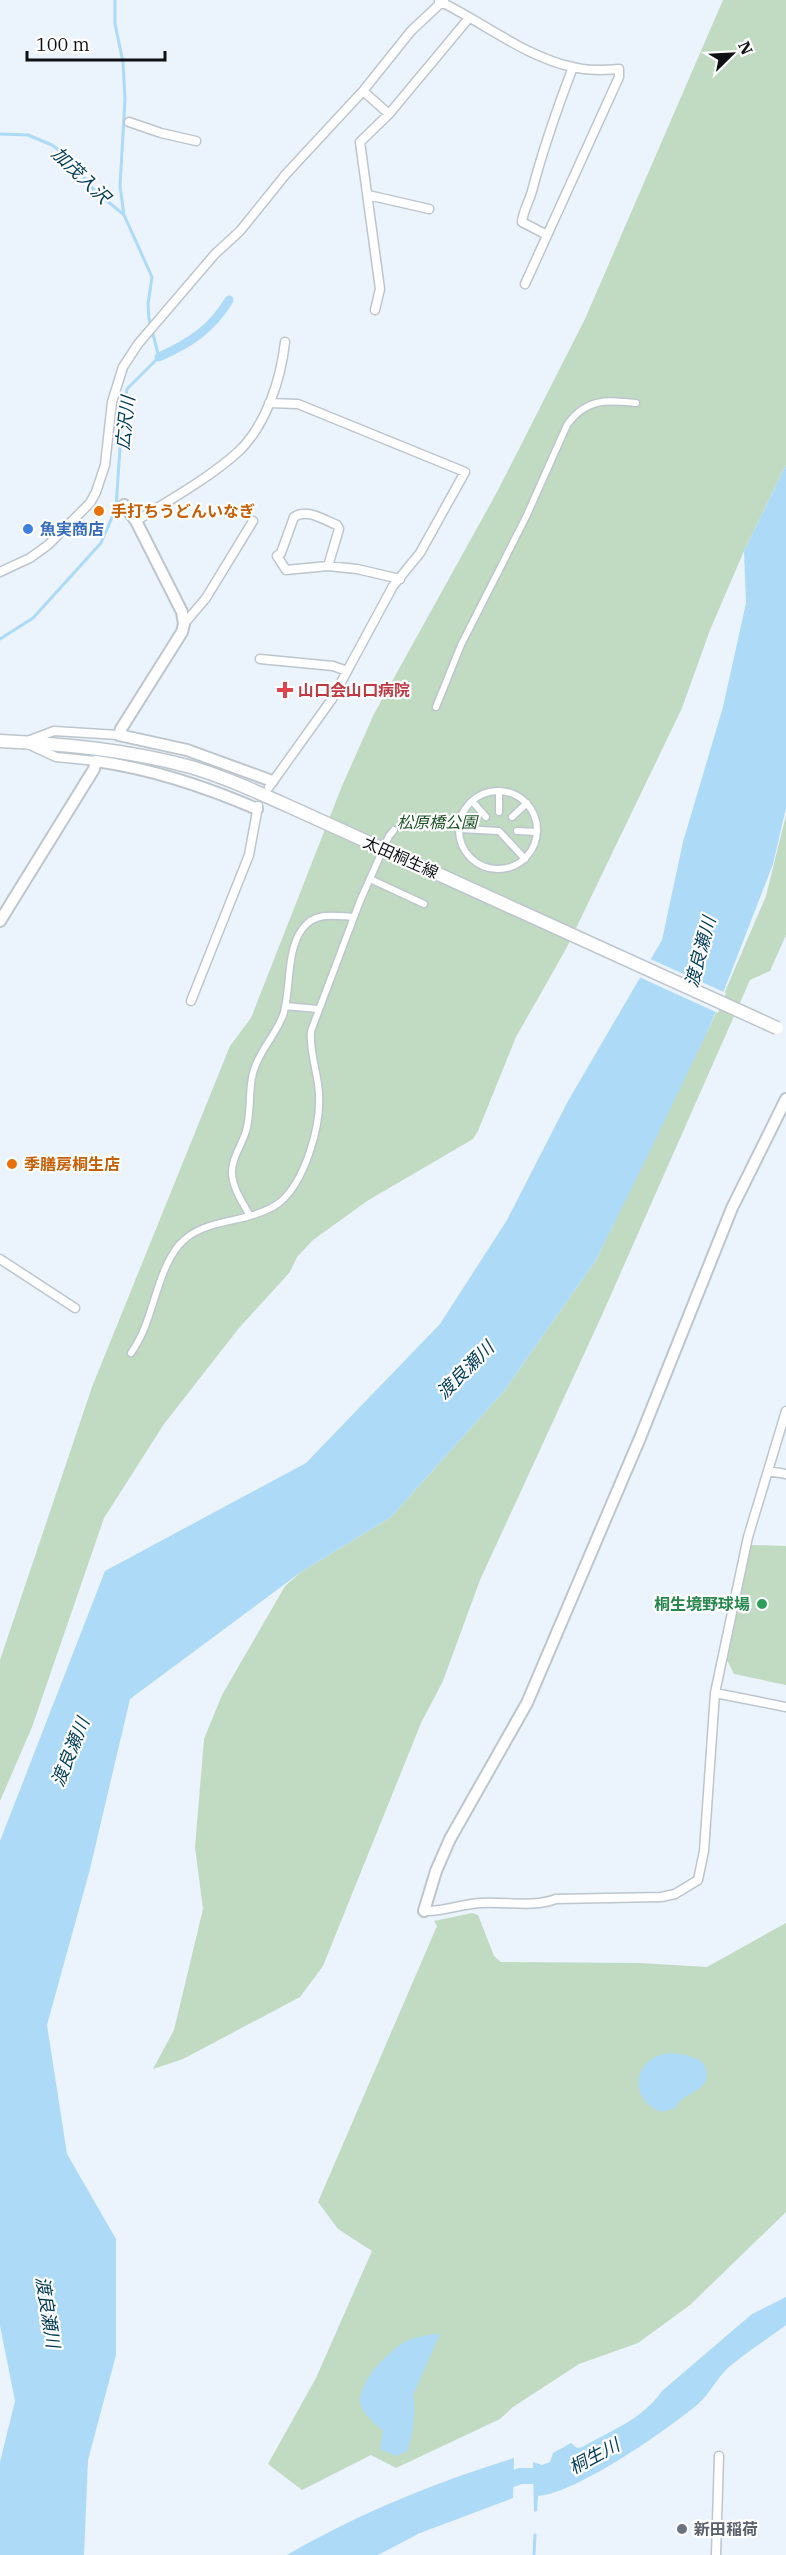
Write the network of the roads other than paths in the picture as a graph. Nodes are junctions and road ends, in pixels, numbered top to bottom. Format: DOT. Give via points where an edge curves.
graph roads {
  1 [pos="441,1"];
  2 [pos="469,18"];
  3 [pos="573,67"];
  4 [pos="363,91"];
  5 [pos="389,114"];
  6 [pos="129,122"];
  7 [pos="196,141"];
  8 [pos="368,195"];
  9 [pos="429,208"];
  10 [pos="548,235"];
  11 [pos="525,284"];
  12 [pos="375,310"];
  13 [pos="285,342"];
  14 [pos="269,402"];
  15 [pos="636,403"];
  16 [pos="124,505"];
  17 [pos="136,521"];
  18 [pos="253,521"];
  19 [pos="328,566"];
  20 [pos="0,572"];
  21 [pos="400,579"];
  22 [pos="184,624"];
  23 [pos="260,659"];
  24 [pos="347,671"];
  25 [pos="436,707"];
  26 [pos="119,735"];
  27 [pos="0,741"];
  28 [pos="25,742"];
  29 [pos="96,761"];
  30 [pos="270,784"];
  31 [pos="499,791"];
  32 [pos="472,801"];
  33 [pos="527,803"];
  34 [pos="258,807"];
  35 [pos="499,812"];
  36 [pos="486,817"];
  37 [pos="512,817"];
  38 [pos="459,829"];
  39 [pos="394,830"];
  40 [pos="517,831"];
  41 [pos="537,832"];
  42 [pos="525,859"];
  43 [pos="370,879"];
  44 [pos="424,904"];
  45 [pos="354,918"];
  46 [pos="0,921"];
  47 [pos="190,1001"];
  48 [pos="285,1006"];
  49 [pos="318,1009"];
  50 [pos="782,1030"];
  51 [pos="786,1099"];
  52 [pos="250,1216"];
  53 [pos="0,1259"];
  54 [pos="75,1308"];
  55 [pos="130,1353"];
  56 [pos="786,1411"];
  57 [pos="768,1471"];
  58 [pos="786,1474"];
  59 [pos="715,1693"];
  60 [pos="786,1707"];
  61 [pos="424,1911"];
  62 [pos="719,2456"];
  63 [pos="716,2555"];
  1 -- 2 [label="street"];
  1 -- 4 [label="street"];
  2 -- 3 [label="street" via="525,48"];
  2 -- 5 [label="street"];
  3 -- 10 [label="street" via="541,153 522,222"];
  3 -- 10 [label="street" via="619,69 619,77"];
  4 -- 5 [label="street"];
  4 -- 20 [label="street" via="286,174 240,231 214,254 130,353 112,402 105,465 90,503 48,545"];
  5 -- 8 [label="street" via="360,142"];
  6 -- 7 [label="street"];
  8 -- 9 [label="street"];
  8 -- 12 [label="street" via="380,289"];
  10 -- 11 [label="street"];
  13 -- 14 [label="street"];
  14 -- 17 [label="street" via="237,452"];
  14 -- 21 [label="street" via="298,404 465,472 420,553"];
  15 -- 25 [label="street" via="588,404 567,425 461,645"];
  16 -- 17 [label="street"];
  17 -- 22 [label="street" via="182,612"];
  18 -- 22 [label="street" via="206,598"];
  19 -- 19 [label="street" via="293,570 283,567 277,556 298,514 304,512 337,525"];
  19 -- 21 [label="street" via="357,568"];
  21 -- 24 [label="street"];
  22 -- 26 [label="street"];
  23 -- 24 [label="street" via="333,666"];
  24 -- 30 [label="street" via="320,718"];
  26 -- 28 [label="street" via="54,731"];
  26 -- 30 [label="street" via="187,750"];
  27 -- 28 [label="main road, 太田桐生線"];
  28 -- 29 [label="street" via="56,757"];
  28 -- 50 [label="main road, 太田桐生線, bridge" via="89,747 161,760 216,776"];
  29 -- 34 [label="street" via="179,778"];
  29 -- 46 [label="street"];
  31 -- 32 [label="street"];
  31 -- 33 [label="street"];
  31 -- 35 [label="street"];
  32 -- 36 [label="street"];
  32 -- 38 [label="street" via="460,818"];
  33 -- 37 [label="street"];
  33 -- 41 [label="street"];
  34 -- 47 [label="street" via="249,855"];
  38 -- 42 [label="street" via="499,831"];
  38 -- 42 [label="street" via="464,851 482,866 504,869"];
  39 -- 43 [label="street"];
  40 -- 41 [label="street"];
  41 -- 42 [label="street"];
  43 -- 44 [label="street"];
  43 -- 45 [label="street"];
  45 -- 48 [label="street" via="326,915 312,919 302,928 295,945"];
  45 -- 49 [label="street"];
  48 -- 49 [label="street"];
  48 -- 52 [label="street" via="284,1015 257,1062 251,1081 250,1115 233,1162 233,1182"];
  49 -- 52 [label="street" via="310,1041 319,1092 312,1143 289,1194 278,1204"];
  51 -- 61 [label="street" via="732,1208 640,1438 527,1703 450,1839"];
  52 -- 55 [label="street" via="199,1230 180,1244"];
  53 -- 54 [label="street"];
  56 -- 57 [label="street"];
  57 -- 58 [label="street"];
  57 -- 59 [label="street" via="748,1537"];
  59 -- 60 [label="street"];
  59 -- 61 [label="street" via="704,1851 698,1880 661,1897 479,1903 440,1912"];
  62 -- 63 [label="street"];
}
